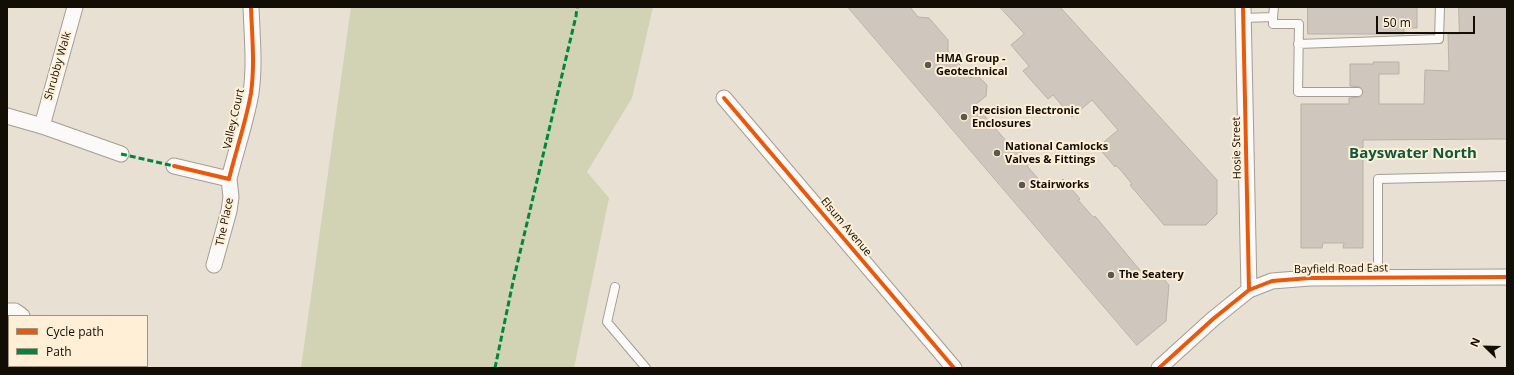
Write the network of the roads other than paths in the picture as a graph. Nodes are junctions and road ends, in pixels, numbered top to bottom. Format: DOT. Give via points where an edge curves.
graph roads {
  1 [pos="75,7"];
  2 [pos="251,7"];
  3 [pos="1274,7"];
  4 [pos="1440,7"];
  5 [pos="1243,12"];
  6 [pos="1273,17"];
  7 [pos="1298,44"];
  8 [pos="1358,92"];
  9 [pos="724,98"];
  10 [pos="7,116"];
  11 [pos="42,126"];
  12 [pos="121,154"];
  13 [pos="174,166"];
  14 [pos="1507,176"];
  15 [pos="229,179"];
  16 [pos="214,265"];
  17 [pos="1378,277"];
  18 [pos="1507,277"];
  19 [pos="616,286"];
  20 [pos="1249,290"];
  21 [pos="7,311"];
  22 [pos="20,315"];
  23 [pos="1161,367"];
  24 [pos="646,368"];
  25 [pos="954,368"];
  1 -- 11 [label="street, Shrubby Walk"];
  2 -- 15 [label="street, Valley Court" via="254,60 251,92"];
  3 -- 6 [label="lane"];
  4 -- 7 [label="lane" via="1439,39"];
  5 -- 6 [label="lane"];
  5 -- 20 [label="street, Hosie Street"];
  6 -- 7 [label="lane" via="1273,24 1299,24"];
  7 -- 8 [label="lane" via="1298,92"];
  9 -- 25 [label="street, Elsum Avenue"];
  10 -- 11 [label="street"];
  11 -- 12 [label="street"];
  13 -- 15 [label="street"];
  14 -- 17 [label="lane" via="1378,179"];
  15 -- 16 [label="street, The Place" via="229,211"];
  17 -- 18 [label="street, Bayfield Road East"];
  17 -- 20 [label="street, Bayfield Road East" via="1272,281"];
  19 -- 24 [label="lane" via="607,322"];
  20 -- 23 [label="street, Bayfield Road East"];
  21 -- 22 [label="street"];
}
